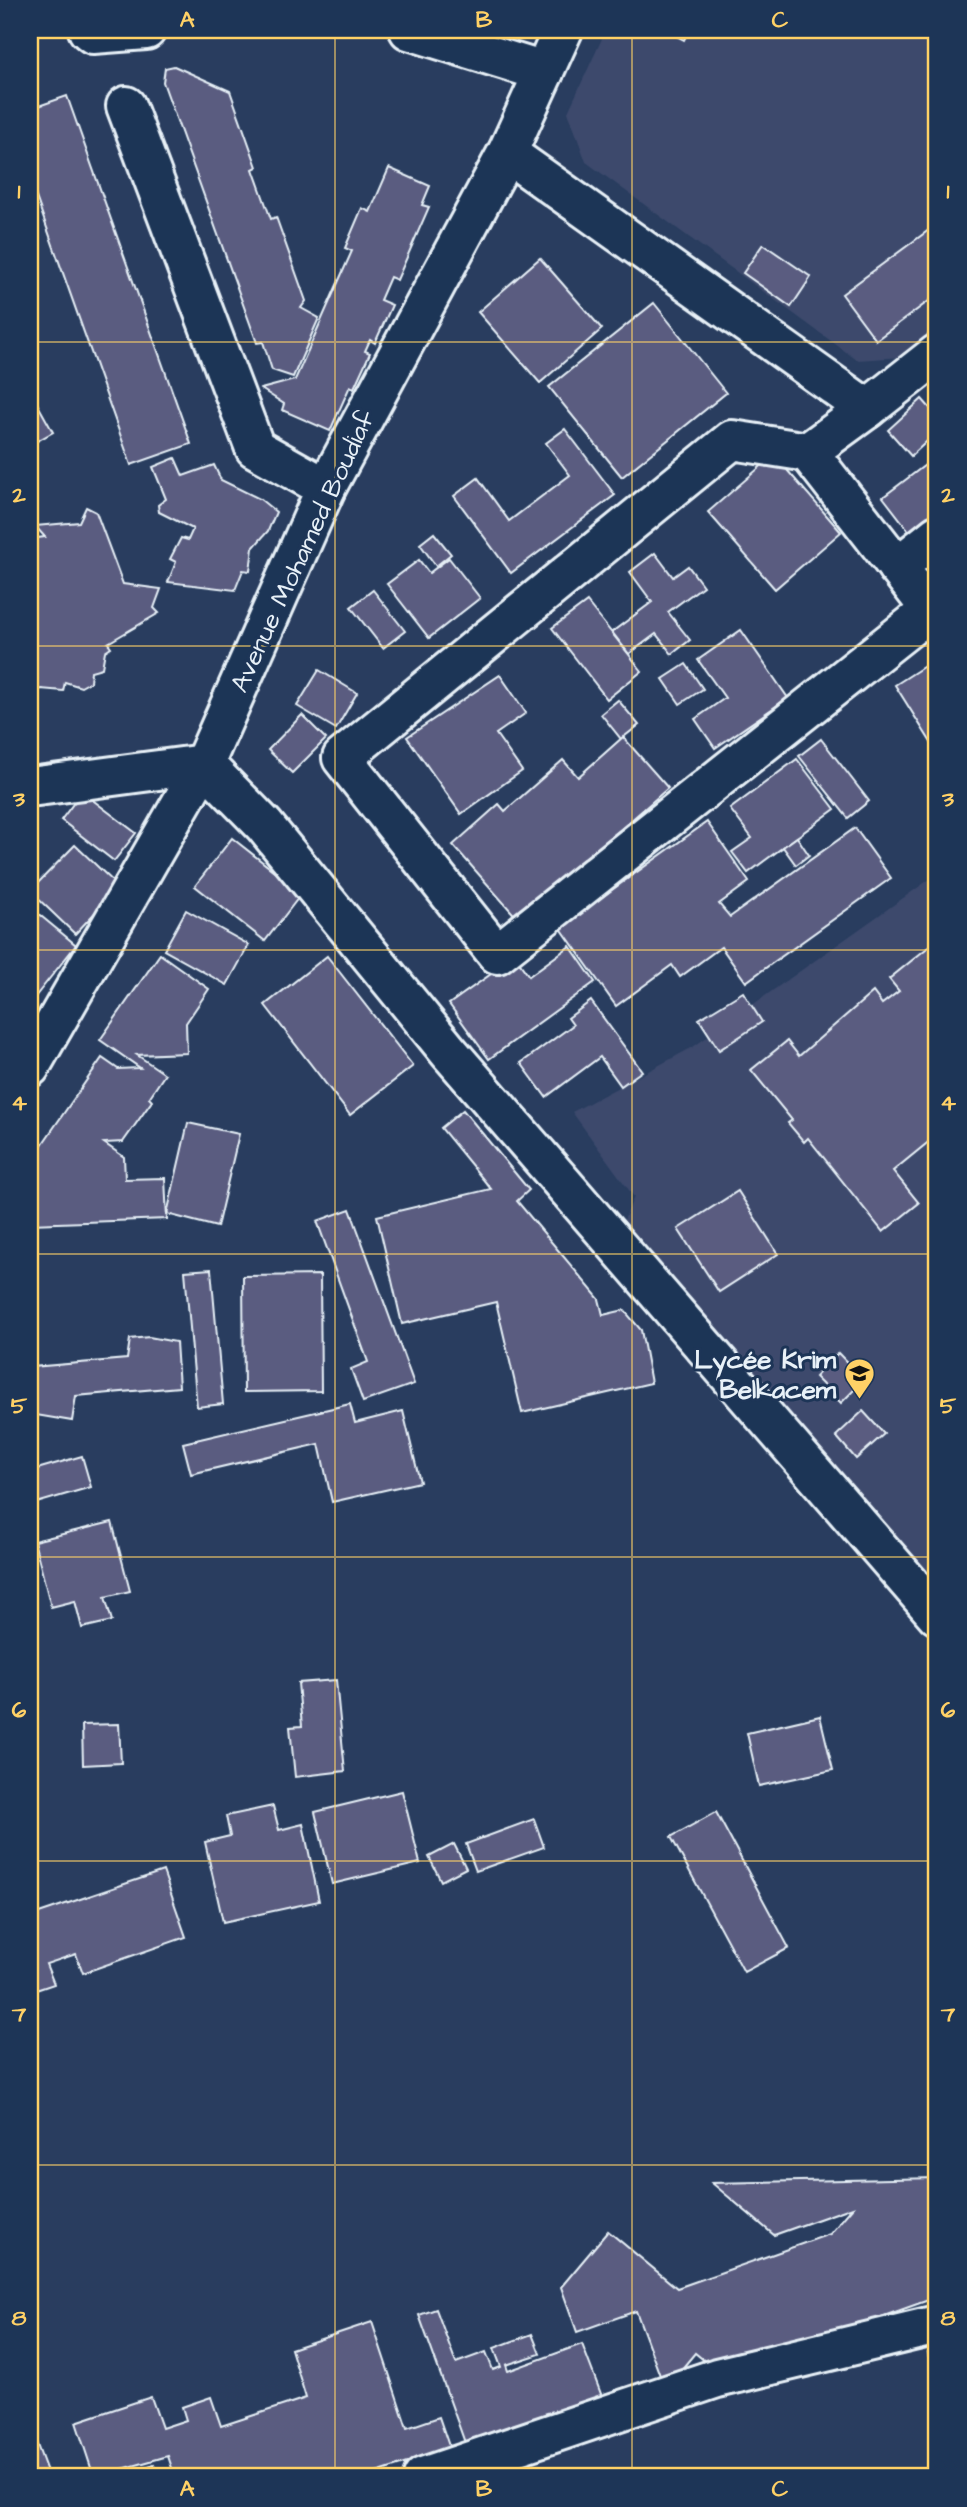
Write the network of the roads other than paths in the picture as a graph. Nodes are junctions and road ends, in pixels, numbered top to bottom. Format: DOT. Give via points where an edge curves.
graph roads {
  1 [pos="88,30"];
  2 [pos="146,30"];
  3 [pos="409,30"];
  4 [pos="563,30"];
  5 [pos="544,72"];
  6 [pos="126,106"];
  7 [pos="507,153"];
  8 [pos="937,354"];
  9 [pos="867,409"];
  10 [pos="808,452"];
  11 [pos="326,488"];
  12 [pos="937,535"];
  13 [pos="897,567"];
  14 [pos="934,614"];
  15 [pos="204,764"];
  16 [pos="30,787"];
  17 [pos="30,1067"];
  18 [pos="937,1615"];
  19 [pos="937,2325"];
  20 [pos="430,2476"];
  1 -- 2 [label="street" via="93,34"];
  3 -- 5 [label="street"];
  4 -- 5 [label="street, Avenue Mohamed Boudiaf"];
  5 -- 7 [label="street, Avenue Mohamed Boudiaf"];
  6 -- 11 [label="street" via="255,448"];
  7 -- 9 [label="street"];
  7 -- 11 [label="street, Avenue Mohamed Boudiaf"];
  8 -- 9 [label="street"];
  9 -- 10 [label="street"];
  10 -- 13 [label="street"];
  10 -- 14 [label="street" via="732,440 342,758 497,954"];
  11 -- 15 [label="street, Avenue Mohamed Boudiaf"];
  12 -- 13 [label="street"];
  13 -- 14 [label="street"];
  15 -- 16 [label="street"];
  15 -- 17 [label="street, Avenue Mohamed Boudiaf"];
  15 -- 18 [label="street" via="264,825 449,1052"];
  19 -- 20 [label="street" via="717,2378"];
}
